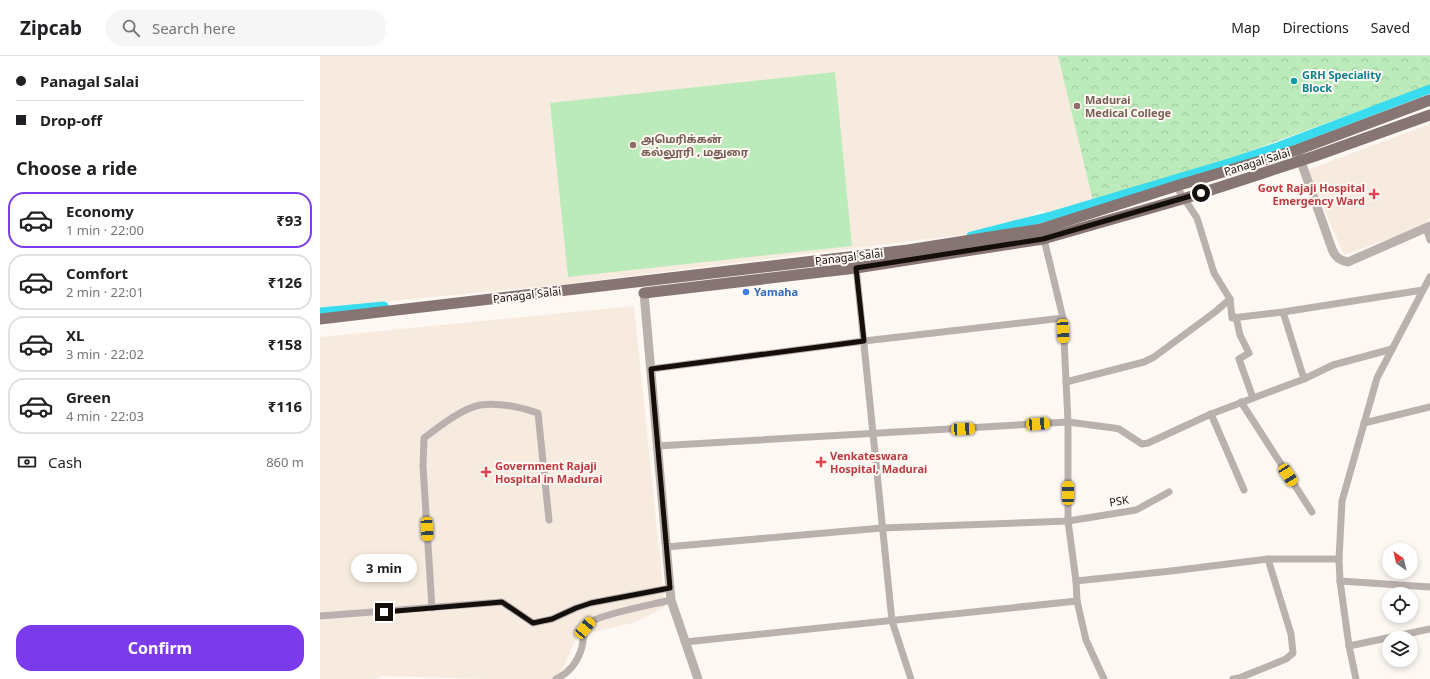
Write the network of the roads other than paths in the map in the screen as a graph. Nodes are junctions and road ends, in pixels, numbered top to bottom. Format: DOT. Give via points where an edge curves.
graph roads {
  1 [pos="1430,100"];
  2 [pos="1430,115"];
  3 [pos="1299,156"];
  4 [pos="1176,186"];
  5 [pos="1184,199"];
  6 [pos="1428,227"];
  7 [pos="1042,234"];
  8 [pos="1430,240"];
  9 [pos="855,256"];
  10 [pos="856,268"];
  11 [pos="1430,277"];
  12 [pos="1423,290"];
  13 [pos="644,293"];
  14 [pos="1230,299"];
  15 [pos="1283,312"];
  16 [pos="1236,317"];
  17 [pos="1063,318"];
  18 [pos="320,319"];
  19 [pos="864,341"];
  20 [pos="1392,349"];
  21 [pos="651,369"];
  22 [pos="1304,379"];
  23 [pos="1066,382"];
  24 [pos="1253,398"];
  25 [pos="1241,402"];
  26 [pos="1430,407"];
  27 [pos="1211,414"];
  28 [pos="1068,422"];
  29 [pos="1364,423"];
  30 [pos="873,435"];
  31 [pos="657,446"];
  32 [pos="1244,490"];
  33 [pos="1169,492"];
  34 [pos="1312,512"];
  35 [pos="549,520"];
  36 [pos="1068,521"];
  37 [pos="882,528"];
  38 [pos="666,547"];
  39 [pos="1268,559"];
  40 [pos="1339,559"];
  41 [pos="1076,581"];
  42 [pos="1340,581"];
  43 [pos="1430,587"];
  44 [pos="670,588"];
  45 [pos="671,600"];
  46 [pos="1077,601"];
  47 [pos="432,608"];
  48 [pos="320,616"];
  49 [pos="892,621"];
  50 [pos="1430,629"];
  51 [pos="685,642"];
  52 [pos="1349,646"];
  53 [pos="556,679"];
  54 [pos="698,679"];
  55 [pos="911,679"];
  56 [pos="1104,679"];
  57 [pos="1233,679"];
  58 [pos="1356,679"];
  1 -- 3 [label="main road, Panagal Salai"];
  2 -- 3 [label="main road, Panagal Salai"];
  3 -- 4 [label="main road, Panagal Salai"];
  3 -- 5 [label="main road, Panagal Salai"];
  3 -- 6 [label="street" via="1332,249 1340,260 1348,262"];
  4 -- 5 [label="street"];
  4 -- 7 [label="main road, Panagal Salai"];
  5 -- 7 [label="main road, Panagal Salai"];
  5 -- 14 [label="street" via="1197,218 1214,273"];
  6 -- 8 [label="street"];
  7 -- 9 [label="main road, Panagal Salai"];
  7 -- 10 [label="main road, Panagal Salai"];
  7 -- 17 [label="street"];
  9 -- 10 [label="street"];
  9 -- 18 [label="main road, Panagal Salai"];
  10 -- 13 [label="main road, Panagal Salai"];
  10 -- 19 [label="street"];
  11 -- 12 [label="street"];
  12 -- 15 [label="street"];
  12 -- 20 [label="street"];
  13 -- 21 [label="street"];
  14 -- 16 [label="street" via="1232,318"];
  14 -- 23 [label="street" via="1154,357 1144,362"];
  15 -- 16 [label="street"];
  15 -- 22 [label="street"];
  16 -- 24 [label="street" via="1240,335 1249,353 1239,359"];
  17 -- 19 [label="street"];
  17 -- 23 [label="street"];
  19 -- 21 [label="street"];
  19 -- 30 [label="street"];
  20 -- 22 [label="street" via="1333,365"];
  20 -- 29 [label="street" via="1377,378"];
  21 -- 31 [label="street"];
  22 -- 24 [label="street"];
  23 -- 28 [label="street"];
  24 -- 25 [label="street"];
  25 -- 27 [label="street"];
  25 -- 34 [label="street"];
  26 -- 29 [label="street"];
  27 -- 28 [label="street" via="1142,444 1119,429"];
  27 -- 32 [label="street"];
  28 -- 30 [label="street"];
  28 -- 36 [label="street"];
  29 -- 40 [label="street" via="1342,501"];
  30 -- 31 [label="street"];
  30 -- 37 [label="street"];
  31 -- 38 [label="street"];
  33 -- 36 [label="street, PSK" via="1136,510"];
  35 -- 47 [label="street" via="538,413 521,407 480,405 465,411 424,438"];
  36 -- 37 [label="street, PSK"];
  36 -- 41 [label="street"];
  37 -- 38 [label="street, PSK"];
  37 -- 49 [label="street"];
  38 -- 44 [label="street"];
  39 -- 40 [label="street"];
  39 -- 41 [label="street"];
  39 -- 57 [label="street" via="1291,634 1293,653 1286,659"];
  40 -- 42 [label="street"];
  41 -- 46 [label="street"];
  42 -- 43 [label="street"];
  42 -- 52 [label="street"];
  44 -- 45 [label="street"];
  44 -- 47 [label="street" via="591,603 552,619 533,623 502,602"];
  45 -- 51 [label="street"];
  45 -- 53 [label="street" via="591,621 585,628 577,660 569,671"];
  46 -- 49 [label="street"];
  46 -- 56 [label="street" via="1086,640"];
  47 -- 48 [label="street"];
  49 -- 51 [label="street"];
  49 -- 55 [label="street"];
  50 -- 52 [label="street"];
  51 -- 54 [label="street"];
  52 -- 58 [label="street"];
}
